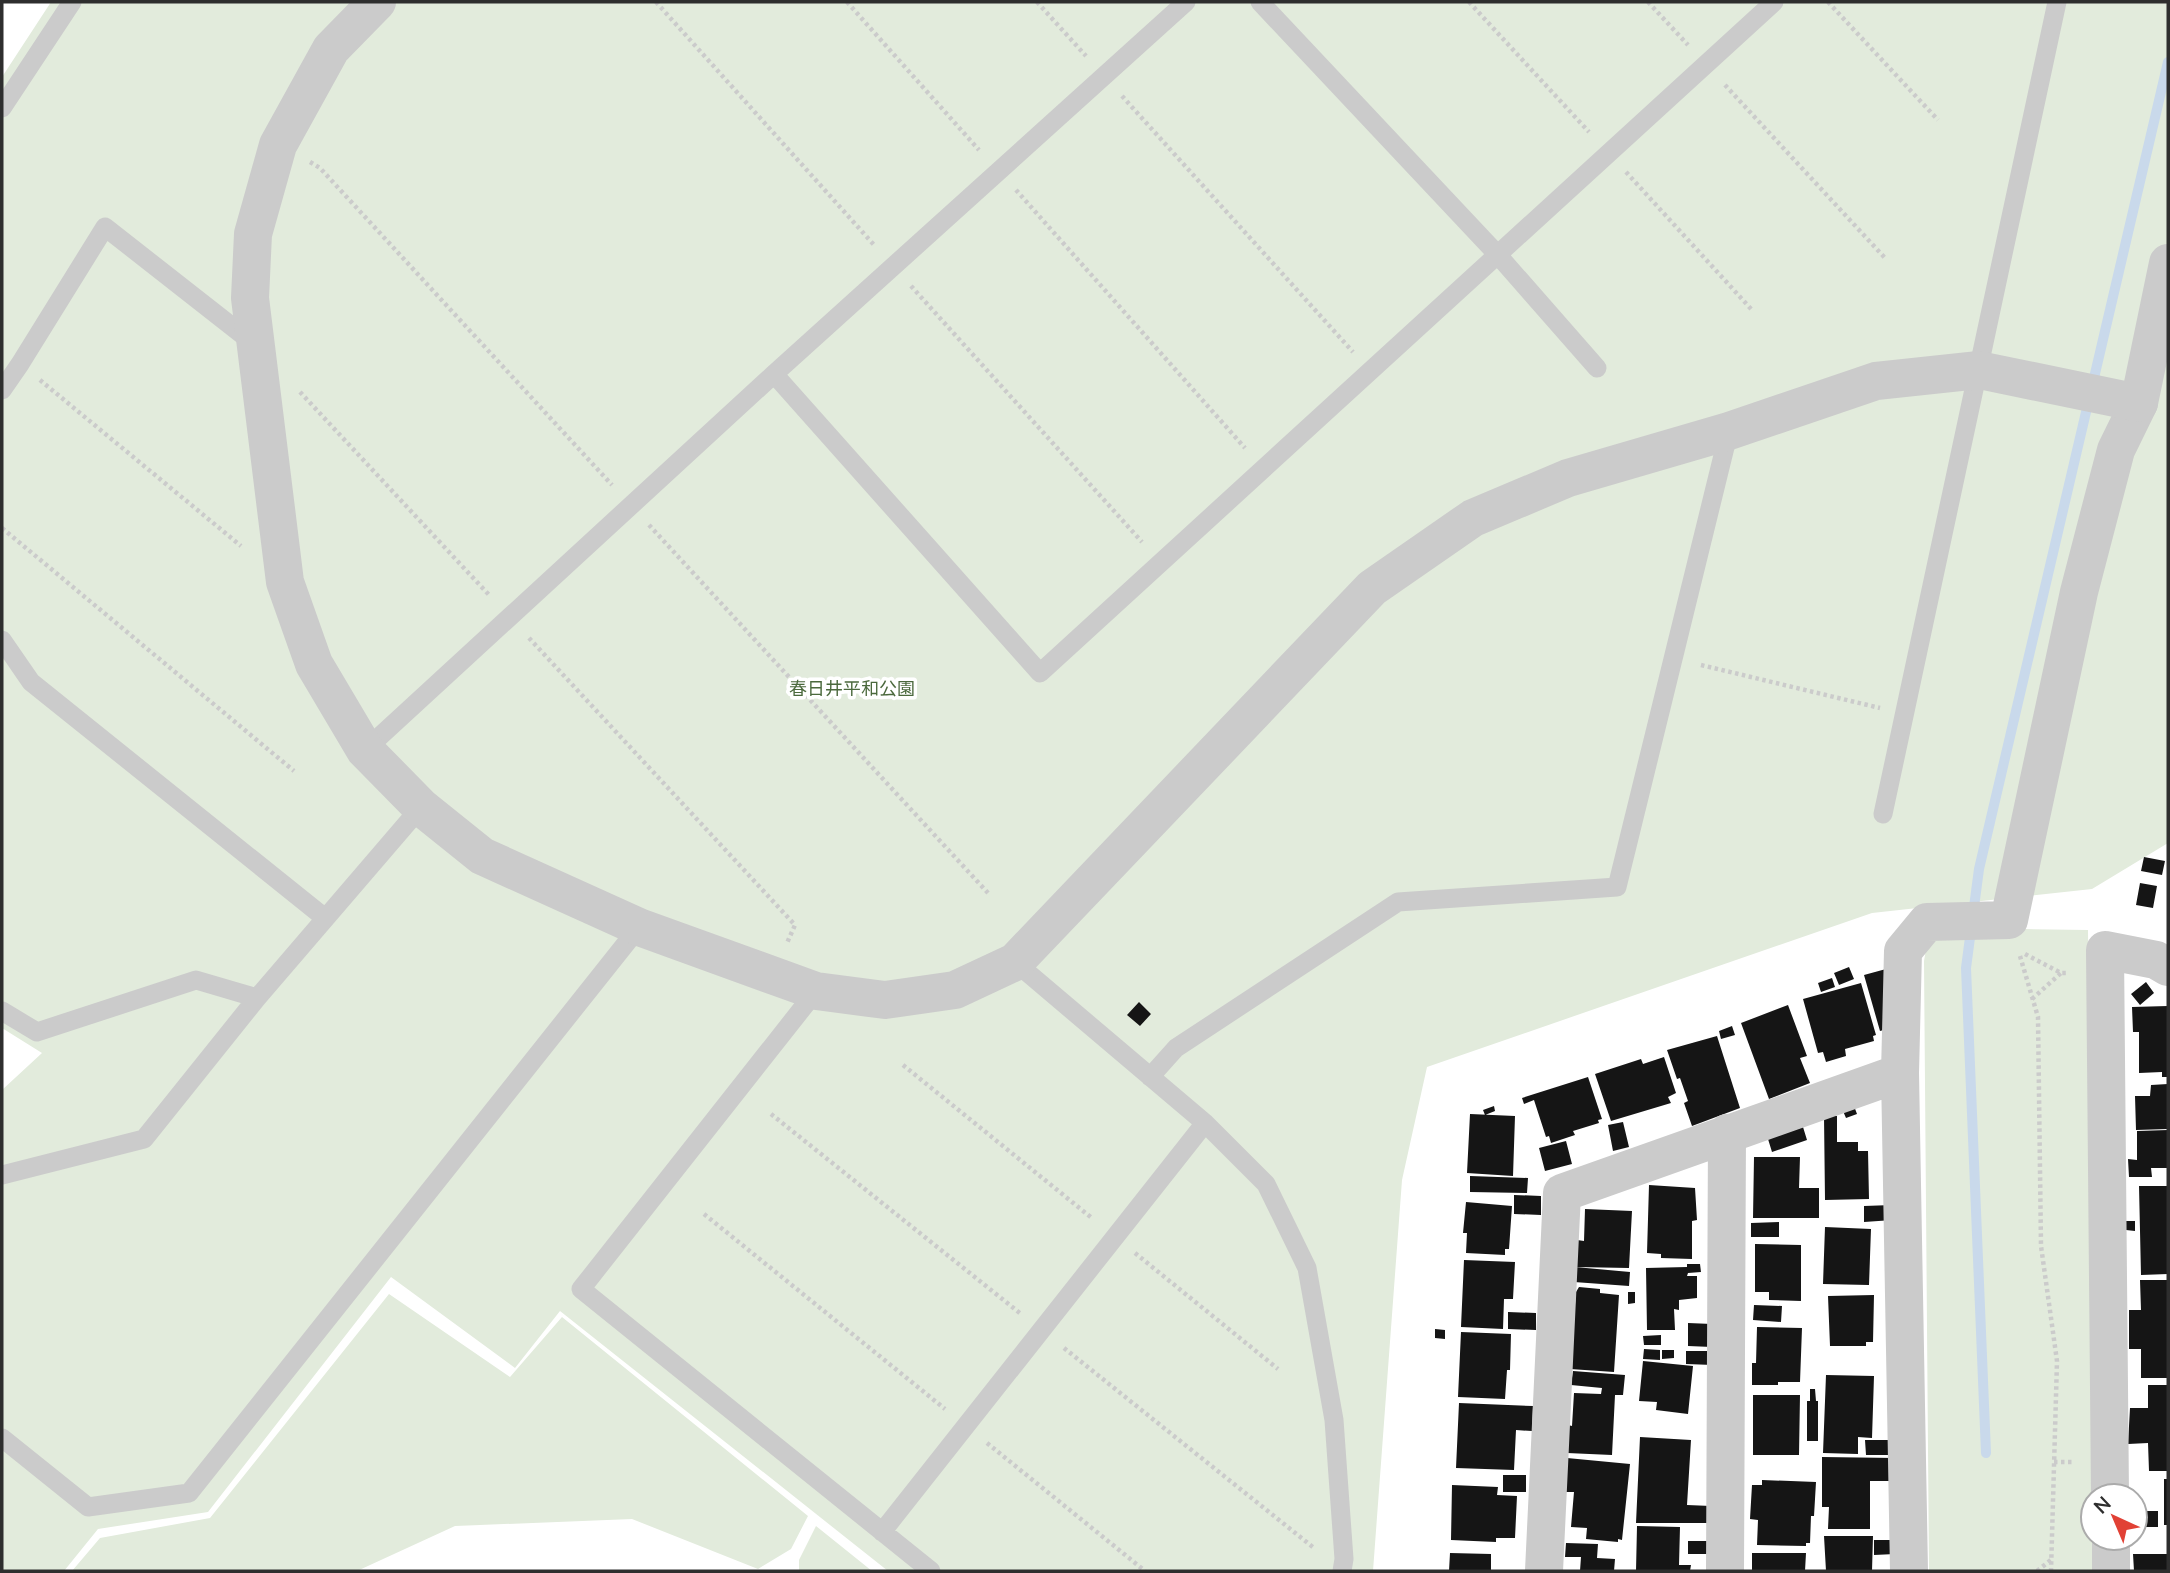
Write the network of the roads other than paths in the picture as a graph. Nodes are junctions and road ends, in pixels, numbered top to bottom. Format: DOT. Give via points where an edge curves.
graph roads {
  1 [pos="72,2"];
  2 [pos="377,2"];
  3 [pos="1186,2"];
  4 [pos="1260,2"];
  5 [pos="1774,2"];
  6 [pos="2057,2"];
  7 [pos="2,108"];
  8 [pos="1497,254"];
  9 [pos="2168,263"];
  10 [pos="255,344"];
  11 [pos="1597,368"];
  12 [pos="1979,370"];
  13 [pos="774,374"];
  14 [pos="2,390"];
  15 [pos="2139,403"];
  16 [pos="1728,430"];
  17 [pos="2,640"];
  18 [pos="365,750"];
  19 [pos="421,807"];
  20 [pos="1883,814"];
  21 [pos="325,918"];
  22 [pos="639,927"];
  23 [pos="1015,962"];
  24 [pos="2168,967"];
  25 [pos="816,991"];
  26 [pos="257,998"];
  27 [pos="2,1011"];
  28 [pos="1900,1073"];
  29 [pos="1150,1076"];
  30 [pos="1205,1123"];
  31 [pos="1727,1133"];
  32 [pos="2,1175"];
  33 [pos="2,1438"];
  34 [pos="2110,1482"];
  35 [pos="882,1532"];
  36 [pos="2111,1552"];
  37 [pos="931,1571"];
  38 [pos="1342,1571"];
  39 [pos="1545,1571"];
  40 [pos="1726,1571"];
  41 [pos="1909,1571"];
  42 [pos="2111,1571"];
  1 -- 7 [label="lane"];
  2 -- 10 [label="street" via="331,50 278,145 253,234 250,298"];
  3 -- 13 [label="lane"];
  4 -- 8 [label="lane"];
  5 -- 8 [label="lane"];
  6 -- 12 [label="lane"];
  8 -- 11 [label="lane"];
  8 -- 13 [label="lane" via="1040,673"];
  9 -- 15 [label="street"];
  10 -- 14 [label="lane" via="105,227"];
  10 -- 18 [label="street" via="285,582 314,664"];
  12 -- 15 [label="street"];
  12 -- 16 [label="street" via="1876,381"];
  12 -- 20 [label="lane"];
  13 -- 18 [label="lane"];
  15 -- 28 [label="street" via="2116,450 2079,592 2009,920 1927,922 1903,951"];
  16 -- 23 [label="street" via="1569,478 1473,519 1372,588"];
  16 -- 29 [label="lane" via="1617,887 1398,902 1176,1048"];
  17 -- 21 [label="lane" via="31,682"];
  18 -- 19 [label="street"];
  19 -- 21 [label="lane"];
  19 -- 22 [label="street" via="482,856"];
  21 -- 26 [label="lane"];
  22 -- 25 [label="street"];
  22 -- 33 [label="lane" via="189,1493 88,1507"];
  23 -- 25 [label="street" via="955,990 884,1000"];
  23 -- 29 [label="lane"];
  24 -- 34 [label="street" via="2156,960 2105,950"];
  25 -- 35 [label="lane" via="580,1289"];
  26 -- 27 [label="lane" via="195,980 37,1032"];
  26 -- 32 [label="lane" via="144,1139"];
  28 -- 31 [label="street"];
  28 -- 41 [label="street"];
  29 -- 30 [label="lane"];
  30 -- 35 [label="lane"];
  30 -- 38 [label="lane" via="1266,1184 1307,1268 1334,1420"];
  31 -- 39 [label="street" via="1562,1193"];
  31 -- 40 [label="street"];
  35 -- 37 [label="lane"];
  36 -- 42 [label="street"];
}
